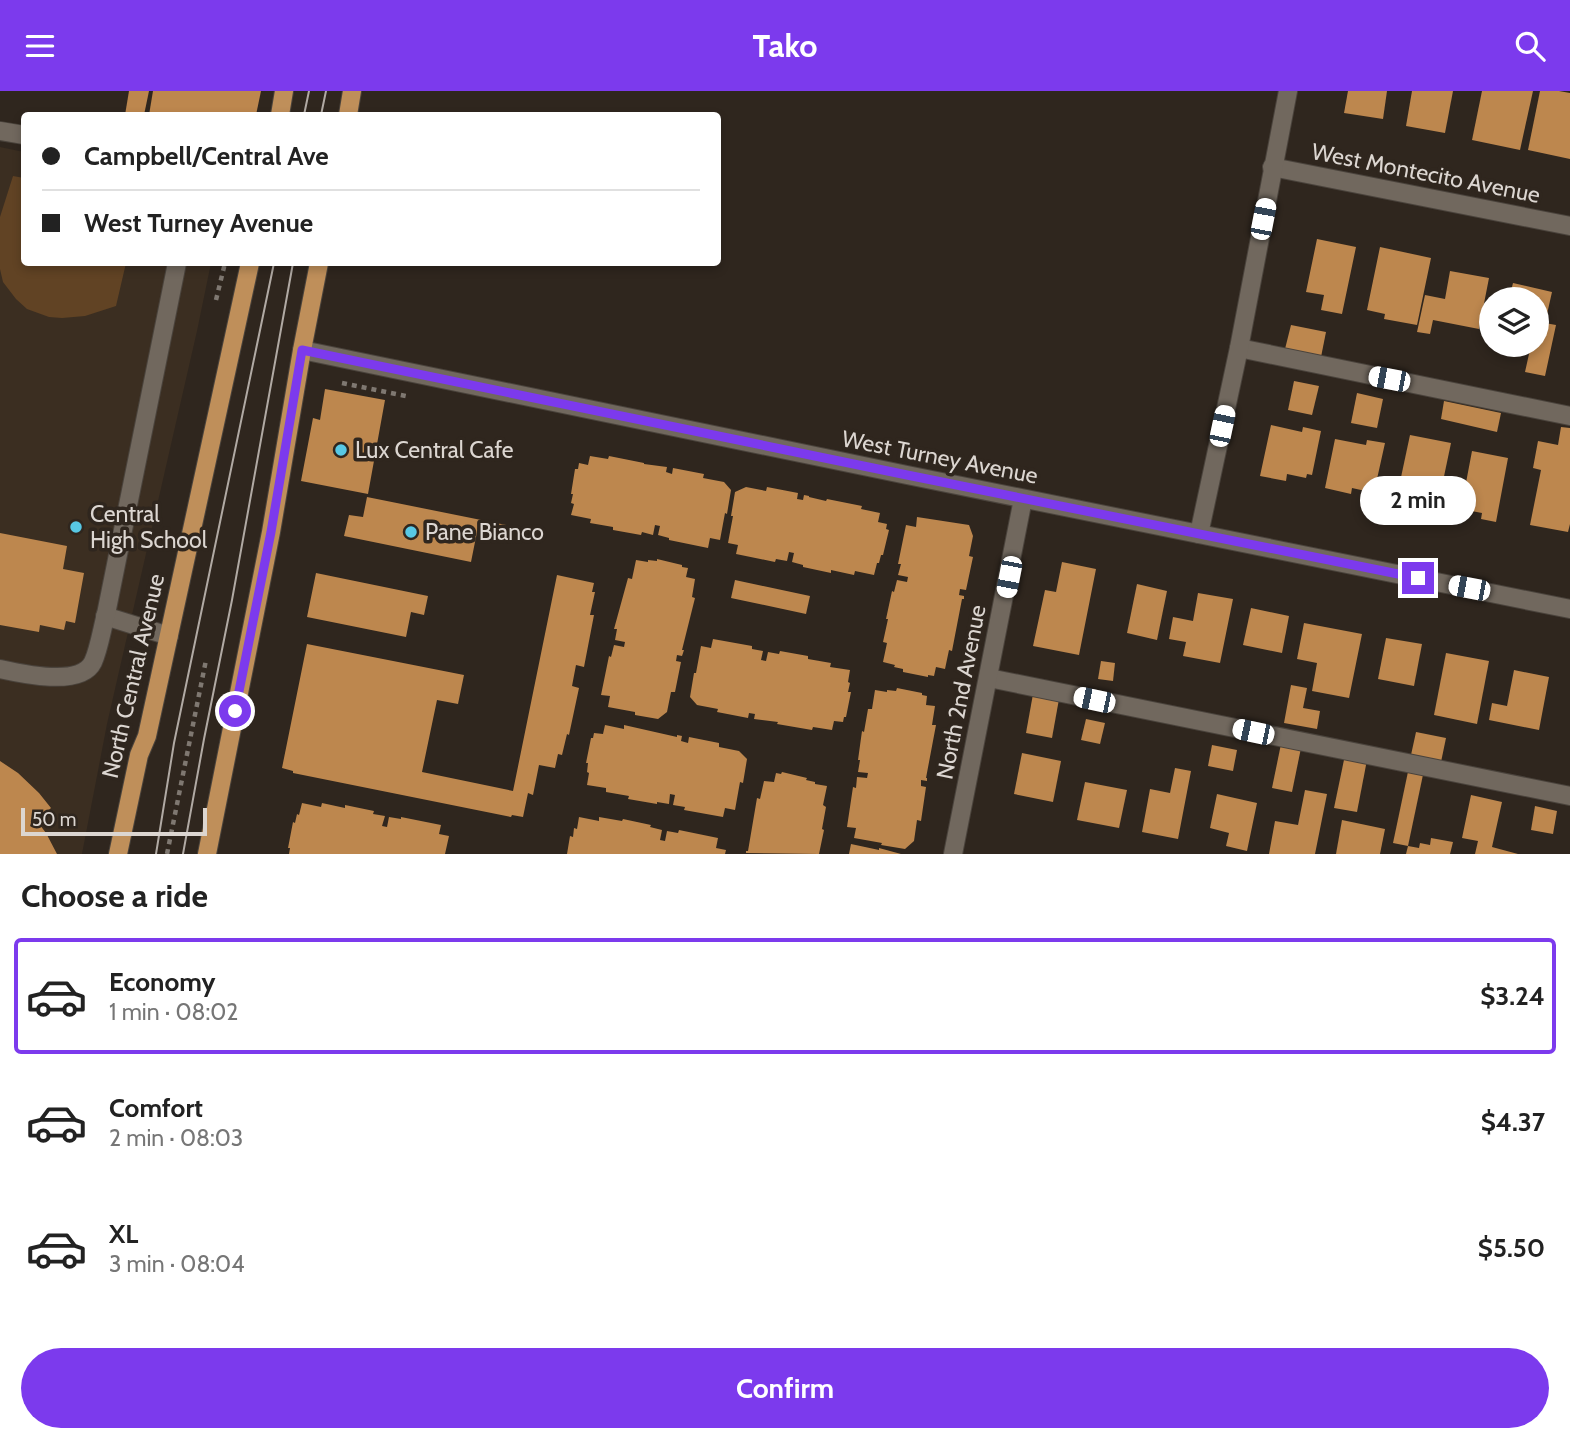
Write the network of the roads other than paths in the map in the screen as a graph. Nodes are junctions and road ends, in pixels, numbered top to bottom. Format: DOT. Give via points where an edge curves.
graph roads {
  1 [pos="284,91"];
  2 [pos="352,91"];
  3 [pos="1288,91"];
  4 [pos="280,112"];
  5 [pos="348,112"];
  6 [pos="0,131"];
  7 [pos="21,134"];
  8 [pos="1272,167"];
  9 [pos="1570,226"];
  10 [pos="176,266"];
  11 [pos="249,266"];
  12 [pos="318,266"];
  13 [pos="1239,348"];
  14 [pos="302,350"];
  15 [pos="1570,416"];
  16 [pos="1023,499"];
  17 [pos="1199,534"];
  18 [pos="1570,609"];
  19 [pos="105,617"];
  20 [pos="169,636"];
  21 [pos="0,669"];
  22 [pos="989,678"];
  23 [pos="1570,796"];
  24 [pos="118,854"];
  25 [pos="206,854"];
  26 [pos="953,854"];
  1 -- 4 [label="main road"];
  2 -- 5 [label="main road"];
  3 -- 8 [label="street"];
  6 -- 7 [label="street"];
  8 -- 9 [label="street, West Montecito Avenue"];
  8 -- 13 [label="street"];
  10 -- 19 [label="street"];
  11 -- 20 [label="main road, North Central Avenue"];
  12 -- 14 [label="main road"];
  13 -- 15 [label="street"];
  13 -- 17 [label="street"];
  14 -- 16 [label="street, West Turney Avenue"];
  14 -- 25 [label="main road" via="271,532"];
  16 -- 17 [label="street, West Turney Avenue"];
  16 -- 22 [label="street, North 2nd Avenue"];
  17 -- 18 [label="street, West Turney Avenue"];
  19 -- 20 [label="street"];
  19 -- 21 [label="street" via="93,662 86,671 49,676"];
  20 -- 24 [label="main road, North Central Avenue"];
  22 -- 23 [label="street"];
  22 -- 26 [label="street, North 2nd Avenue"];
}
